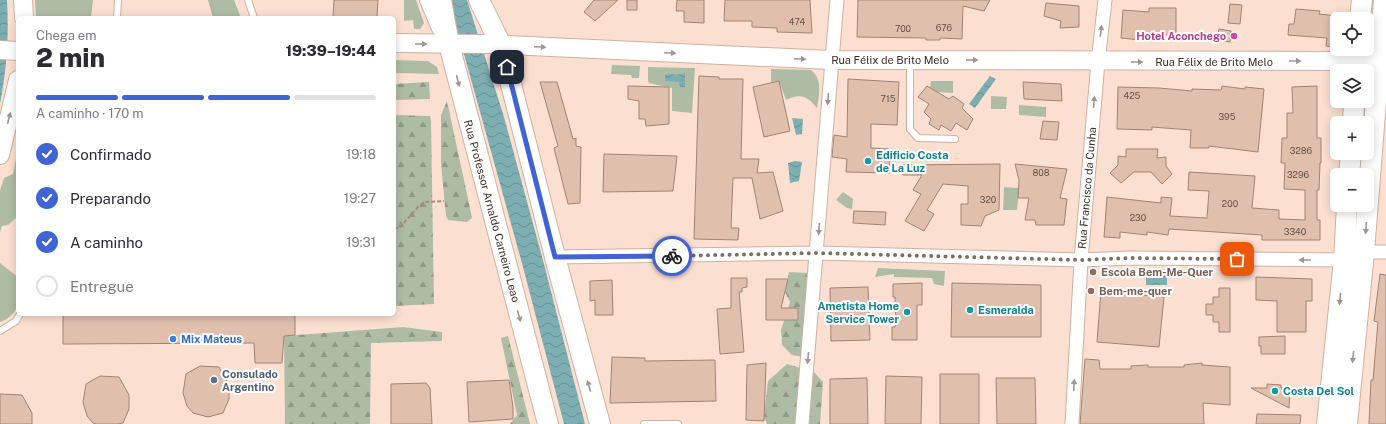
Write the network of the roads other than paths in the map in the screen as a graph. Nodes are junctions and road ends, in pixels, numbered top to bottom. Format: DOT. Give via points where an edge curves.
graph roads {
  1 [pos="23,0"];
  2 [pos="118,0"];
  3 [pos="248,0"];
  4 [pos="429,0"];
  5 [pos="441,0"];
  6 [pos="479,0"];
  7 [pos="489,0"];
  8 [pos="837,0"];
  9 [pos="1105,0"];
  10 [pos="1362,0"];
  11 [pos="1384,0"];
  12 [pos="1361,12"];
  13 [pos="24,16"];
  14 [pos="117,16"];
  15 [pos="253,16"];
  16 [pos="396,43"];
  17 [pos="452,44"];
  18 [pos="494,45"];
  19 [pos="831,60"];
  20 [pos="911,60"];
  21 [pos="1357,61"];
  22 [pos="1098,62"];
  23 [pos="1382,64"];
  24 [pos="16,88"];
  25 [pos="955,139"];
  26 [pos="0,155"];
  27 [pos="1347,212"];
  28 [pos="1364,252"];
  29 [pos="1386,252"];
  30 [pos="817,253"];
  31 [pos="555,257"];
  32 [pos="1081,260"];
  33 [pos="1344,260"];
  34 [pos="19,316"];
  35 [pos="0,332"];
  36 [pos="548,424"];
  37 [pos="600,424"];
  38 [pos="644,424"];
  39 [pos="678,424"];
  40 [pos="802,424"];
  41 [pos="1072,424"];
  42 [pos="1327,424"];
  43 [pos="1347,424"];
  1 -- 13 [label="main road"];
  2 -- 14 [label="lane"];
  3 -- 15 [label="lane"];
  4 -- 17 [label="main road, Rua Professor Arnaldo Carneiro Leao"];
  5 -- 17 [label="main road"];
  6 -- 18 [label="main road"];
  7 -- 18 [label="main road"];
  8 -- 19 [label="street"];
  22 -- 9 [label="street, Rua Francisco da Cunha, one-way"];
  10 -- 12 [label="main road"];
  11 -- 23 [label="main road"];
  16 -- 17 [label="main road, Rua Félix de Brito Melo, one-way"];
  17 -- 18 [label="main road, Rua Félix de Brito Melo"];
  17 -- 36 [label="main road, Rua Professor Arnaldo Carneiro Leao, one-way"];
  18 -- 19 [label="main road, Rua Félix de Brito Melo, one-way"];
  18 -- 31 [label="main road"];
  19 -- 20 [label="main road, Rua Félix de Brito Melo"];
  19 -- 30 [label="street, one-way"];
  20 -- 22 [label="main road, Rua Félix de Brito Melo, one-way"];
  20 -- 25 [label="lane" via="910,129 918,138"];
  22 -- 21 [label="main road, Rua Félix de Brito Melo, one-way"];
  21 -- 23 [label="main road, Rua Félix de Brito Melo"];
  32 -- 22 [label="street, Rua Francisco da Cunha, one-way"];
  23 -- 28 [label="main road, one-way"];
  26 -- 24 [label="main road, one-way"];
  27 -- 33 [label="main road"];
  28 -- 29 [label="street"];
  28 -- 43 [label="main road, one-way"];
  30 -- 31 [label="street"];
  30 -- 32 [label="street"];
  30 -- 40 [label="street, one-way"];
  37 -- 31 [label="main road, one-way"];
  33 -- 32 [label="street, one-way"];
  41 -- 32 [label="street, Rua Francisco da Cunha, one-way"];
  33 -- 42 [label="main road, one-way"];
  34 -- 35 [label="lane"];
  38 -- 39 [label="lane"];
}
